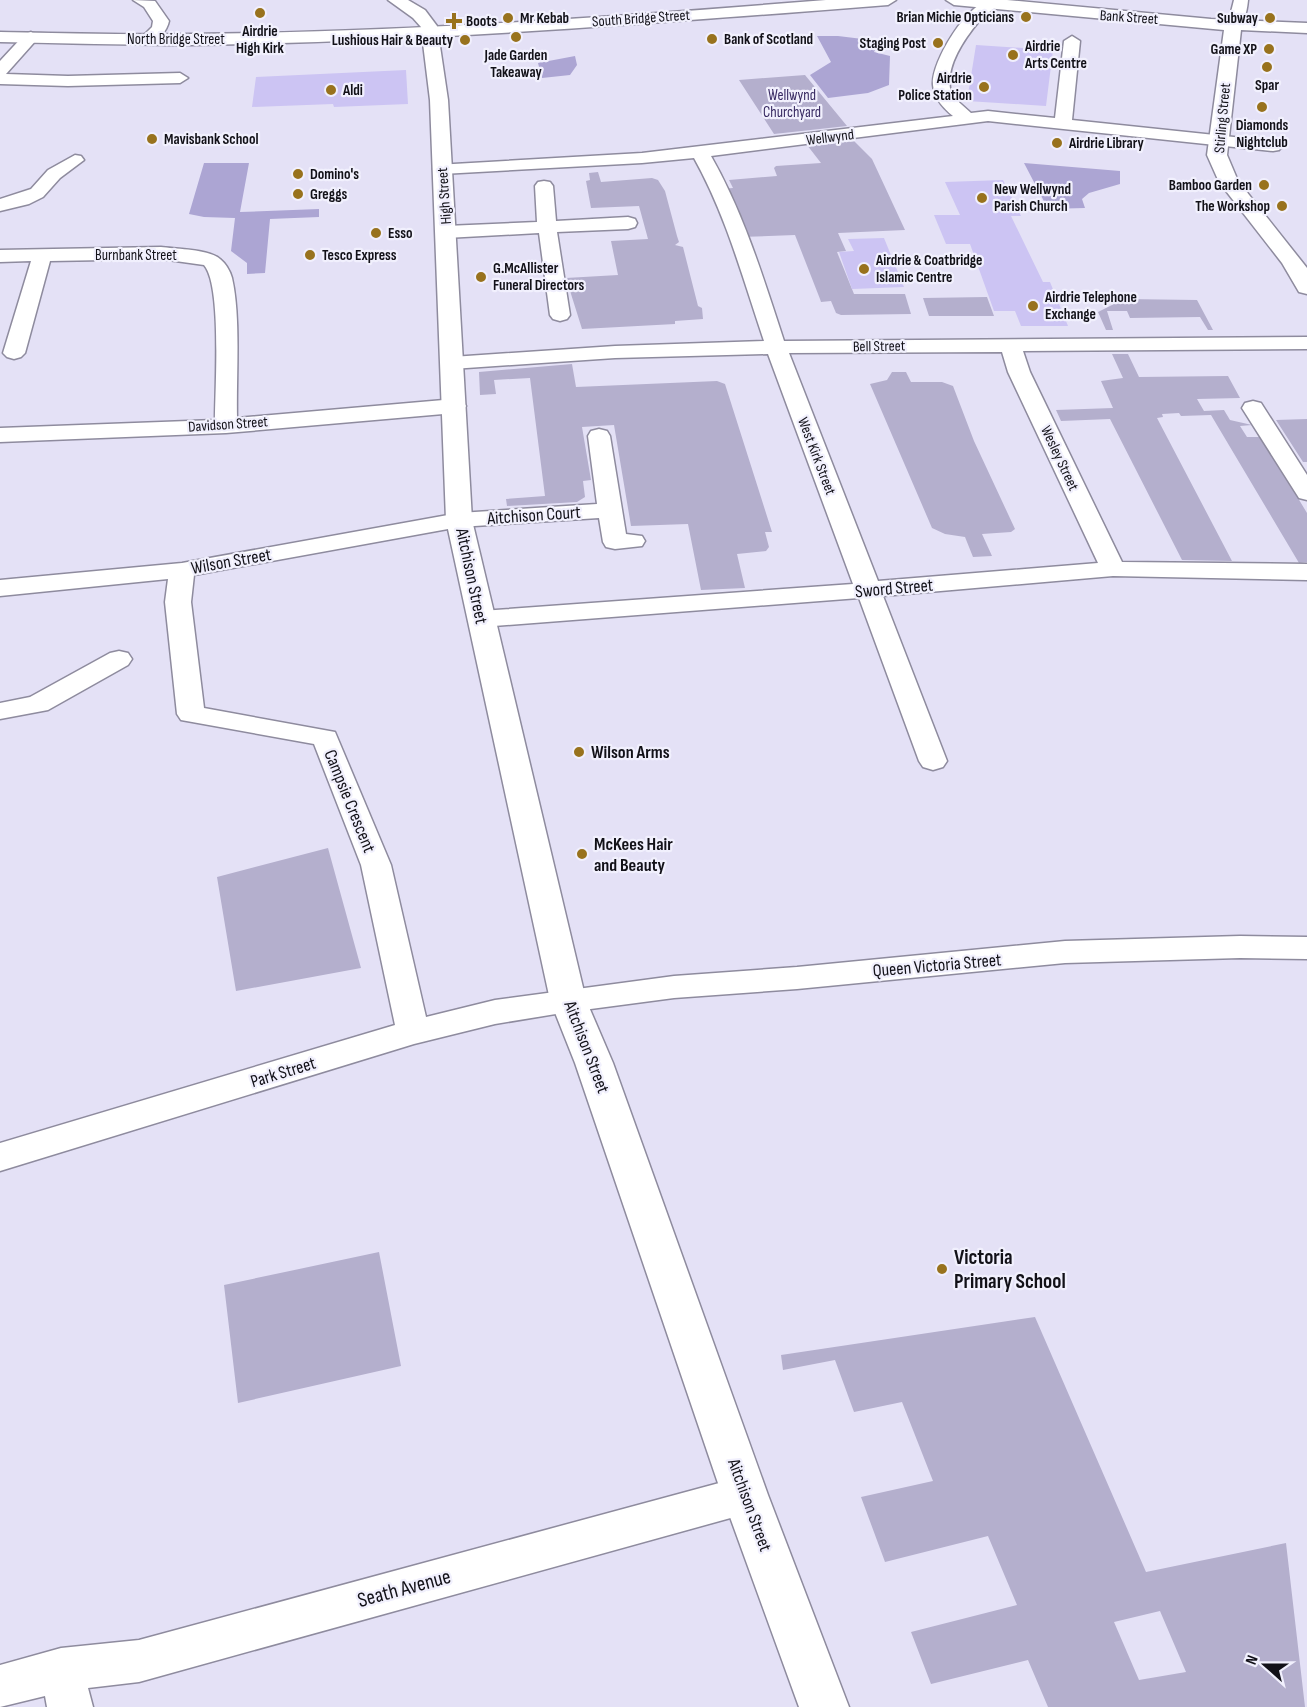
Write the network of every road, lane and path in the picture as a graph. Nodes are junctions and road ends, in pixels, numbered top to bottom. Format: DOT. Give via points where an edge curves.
graph roads {
  1 [pos="140,0"];
  2 [pos="396,0"];
  3 [pos="888,0"];
  4 [pos="954,0"];
  5 [pos="1241,0"];
  6 [pos="990,4"];
  7 [pos="1233,24"];
  8 [pos="1307,28"];
  9 [pos="429,31"];
  10 [pos="0,37"];
  11 [pos="31,37"];
  12 [pos="148,39"];
  13 [pos="1072,41"];
  14 [pos="0,72"];
  15 [pos="180,78"];
  16 [pos="0,79"];
  17 [pos="967,118"];
  18 [pos="1063,123"];
  19 [pos="1217,141"];
  20 [pos="1273,146"];
  21 [pos="700,152"];
  22 [pos="75,160"];
  23 [pos="442,169"];
  24 [pos="544,186"];
  25 [pos="0,205"];
  26 [pos="628,222"];
  27 [pos="547,226"];
  28 [pos="446,232"];
  29 [pos="0,256"];
  30 [pos="42,256"];
  31 [pos="1299,265"];
  32 [pos="1307,287"];
  33 [pos="560,315"];
  34 [pos="1307,344"];
  35 [pos="1010,345"];
  36 [pos="776,347"];
  37 [pos="14,353"];
  38 [pos="452,363"];
  39 [pos="455,406"];
  40 [pos="1253,408"];
  41 [pos="226,426"];
  42 [pos="0,435"];
  43 [pos="599,436"];
  44 [pos="1307,493"];
  45 [pos="610,510"];
  46 [pos="459,520"];
  47 [pos="633,541"];
  48 [pos="1113,569"];
  49 [pos="182,570"];
  50 [pos="1307,572"];
  51 [pos="0,588"];
  52 [pos="869,590"];
  53 [pos="481,619"];
  54 [pos="119,659"];
  55 [pos="0,711"];
  56 [pos="933,761"];
  57 [pos="1307,948"];
  58 [pos="568,1000"];
  59 [pos="413,1032"];
  60 [pos="0,1157"];
  61 [pos="745,1495"];
  62 [pos="0,1687"];
  63 [pos="65,1689"];
  64 [pos="824,1707"];
  1 -- 12 [label="street" via="150,4 161,21 160,28"];
  2 -- 9 [label="main road" via="419,14"];
  3 -- 9 [label="main road, South Bridge Street"];
  4 -- 6 [label="main road"];
  5 -- 7 [label="street"];
  6 -- 7 [label="main road, Bank Street"];
  6 -- 17 [label="street" via="980,9 942,72 948,103"];
  7 -- 8 [label="main road, Bank Street"];
  7 -- 19 [label="main road, Stirling Street"];
  9 -- 12 [label="main road, North Bridge Street"];
  9 -- 23 [label="main road, High Street" via="438,87"];
  10 -- 11 [label="main road, North Bridge Street"];
  11 -- 12 [label="main road, North Bridge Street"];
  11 -- 14 [label="street"];
  13 -- 18 [label="street"];
  15 -- 16 [label="street"];
  17 -- 18 [label="street, Wellwynd" via="1006,116"];
  17 -- 21 [label="street, Wellwynd"];
  18 -- 19 [label="street, Wellwynd"];
  19 -- 20 [label="street, Wellwynd"];
  19 -- 31 [label="main road, Stirling Street" via="1224,174"];
  21 -- 23 [label="street, Wellwynd"];
  21 -- 36 [label="street, West Kirk Street" via="721,189 739,234"];
  22 -- 25 [label="street" via="54,174 37,193"];
  23 -- 28 [label="main road, High Street"];
  24 -- 27 [label="street"];
  26 -- 27 [label="street"];
  27 -- 28 [label="street"];
  27 -- 33 [label="street"];
  28 -- 38 [label="main road, High Street"];
  29 -- 30 [label="street, Burnbank Street"];
  30 -- 37 [label="street"];
  30 -- 41 [label="street, Burnbank Street" via="161,253 211,261 219,270 222,289"];
  31 -- 32 [label="main road, Stirling Street"];
  34 -- 35 [label="street, Bell Street"];
  35 -- 36 [label="street, Bell Street"];
  35 -- 48 [label="street, Wesley Street" via="1019,372"];
  36 -- 38 [label="street, Bell Street"];
  36 -- 52 [label="street, West Kirk Street"];
  38 -- 39 [label="main road, Aitchison Street"];
  39 -- 41 [label="street, Davidson Street"];
  39 -- 46 [label="main road, Aitchison Street"];
  40 -- 44 [label="street"];
  41 -- 42 [label="street, Davidson Street"];
  43 -- 45 [label="street"];
  45 -- 46 [label="street, Aitchison Court"];
  45 -- 47 [label="street" via="615,542"];
  46 -- 49 [label="street, Wilson Street"];
  46 -- 53 [label="main road, Aitchison Street"];
  48 -- 50 [label="street, Sword Street"];
  48 -- 52 [label="street, Sword Street"];
  49 -- 51 [label="street, Wilson Street"];
  49 -- 59 [label="street, Campsie Crescent" via="178,602 191,714 325,738 376,865"];
  52 -- 53 [label="street, Sword Street"];
  52 -- 56 [label="street, West Kirk Street"];
  53 -- 58 [label="main road, Aitchison Street"];
  54 -- 55 [label="street" via="38,704"];
  57 -- 58 [label="street, Queen Victoria Street" via="1065,952"];
  58 -- 59 [label="street, Park Street" via="495,1012"];
  58 -- 61 [label="main road, Aitchison Street" via="594,1063"];
  59 -- 60 [label="street, Park Street"];
  61 -- 63 [label="street, Seath Avenue" via="139,1661"];
  61 -- 64 [label="main road, Aitchison Street"];
  62 -- 63 [label="street, Seath Avenue"];
}
